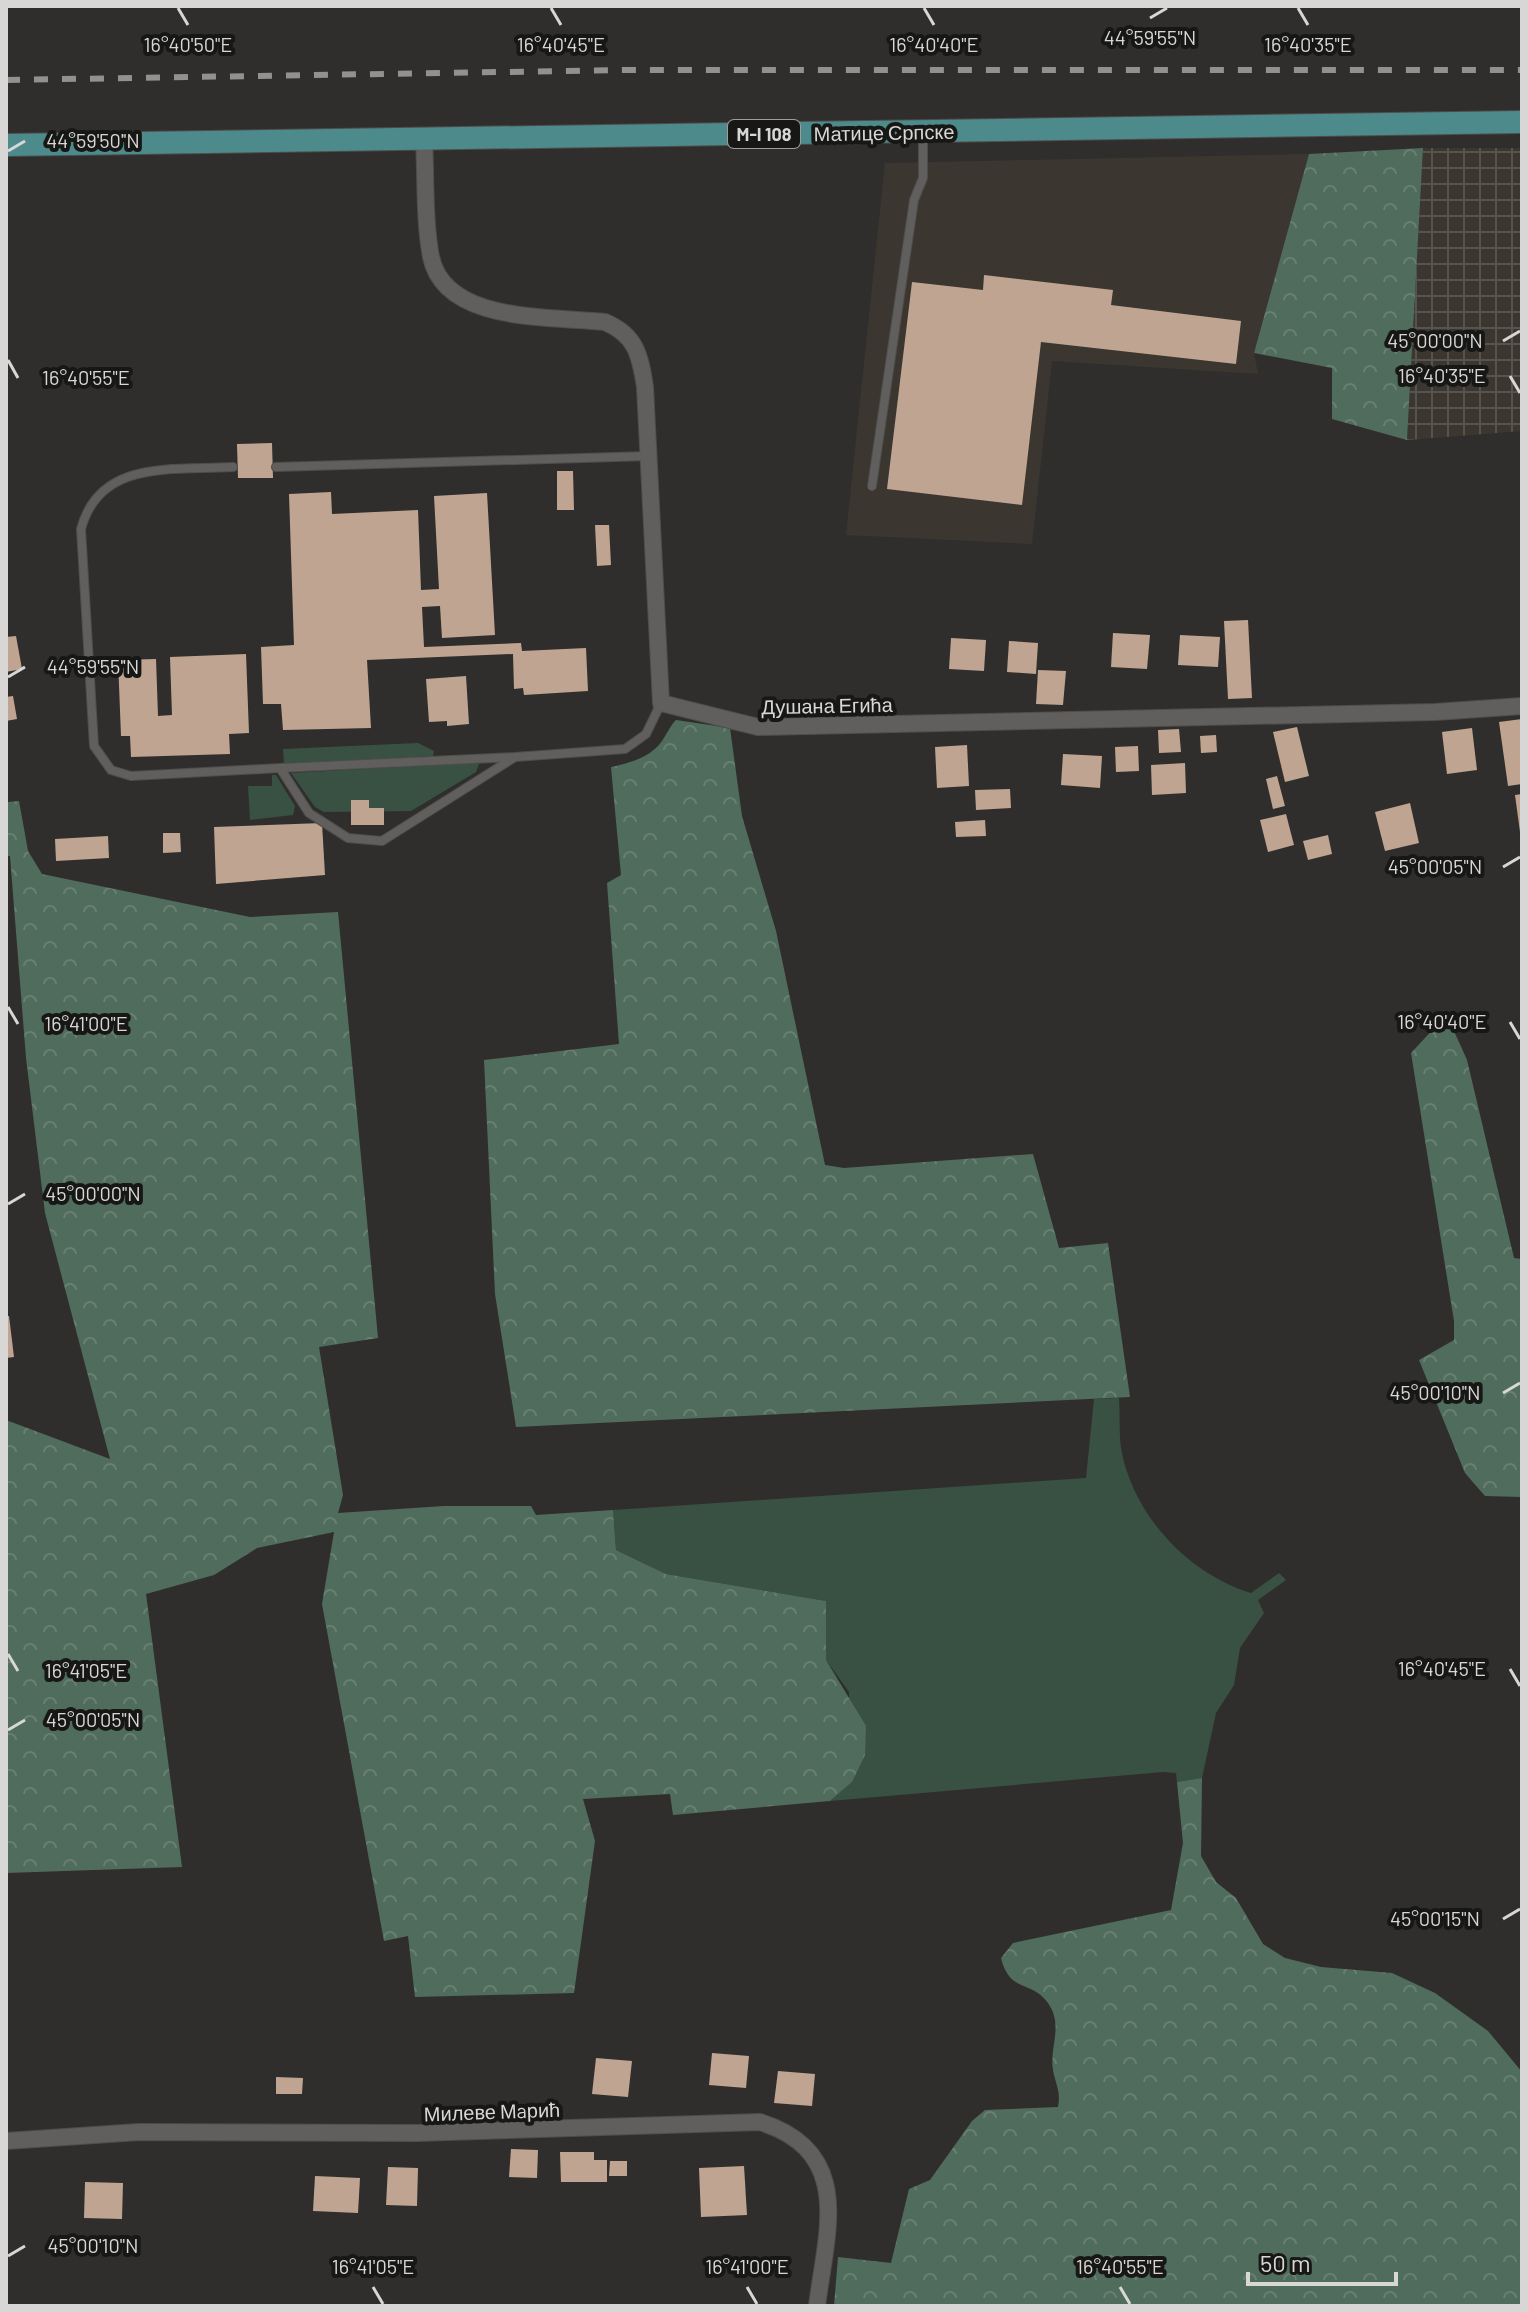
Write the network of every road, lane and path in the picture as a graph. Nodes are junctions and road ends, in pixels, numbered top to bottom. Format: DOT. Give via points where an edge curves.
graph roads {
  1 [pos="1522,122"];
  2 [pos="923,131"];
  3 [pos="424,139"];
  4 [pos="6,145"];
  5 [pos="649,456"];
  6 [pos="233,467"];
  7 [pos="276,467"];
  8 [pos="872,486"];
  9 [pos="661,703"];
  10 [pos="1522,706"];
  11 [pos="515,757"];
  12 [pos="280,768"];
  13 [pos="6,2141"];
  14 [pos="817,2306"];
  1 -- 2 [label="main road, Матице Српске / M-I 108"];
  2 -- 3 [label="main road, Матице Српске / M-I 108"];
  2 -- 8 [label="lane" via="923,178 914,200"];
  3 -- 4 [label="main road, Матице Српске / M-I 108"];
  3 -- 5 [label="street" via="431,259 440,278 462,300 480,308 605,322 622,329 641,361"];
  5 -- 7 [label="lane"];
  5 -- 9 [label="street"];
  6 -- 12 [label="lane" via="128,475 101,490 85,515 81,529 94,746 111,770 131,776"];
  9 -- 10 [label="street, Душана Егића" via="758,727"];
  9 -- 11 [label="lane" via="646,734 625,749"];
  11 -- 12 [label="lane"];
  11 -- 12 [label="lane" via="382,841 348,838 309,813"];
  13 -- 14 [label="street, Милеве Мaрић" via="139,2132 417,2133 760,2122 790,2135 826,2179 830,2208"];
}
